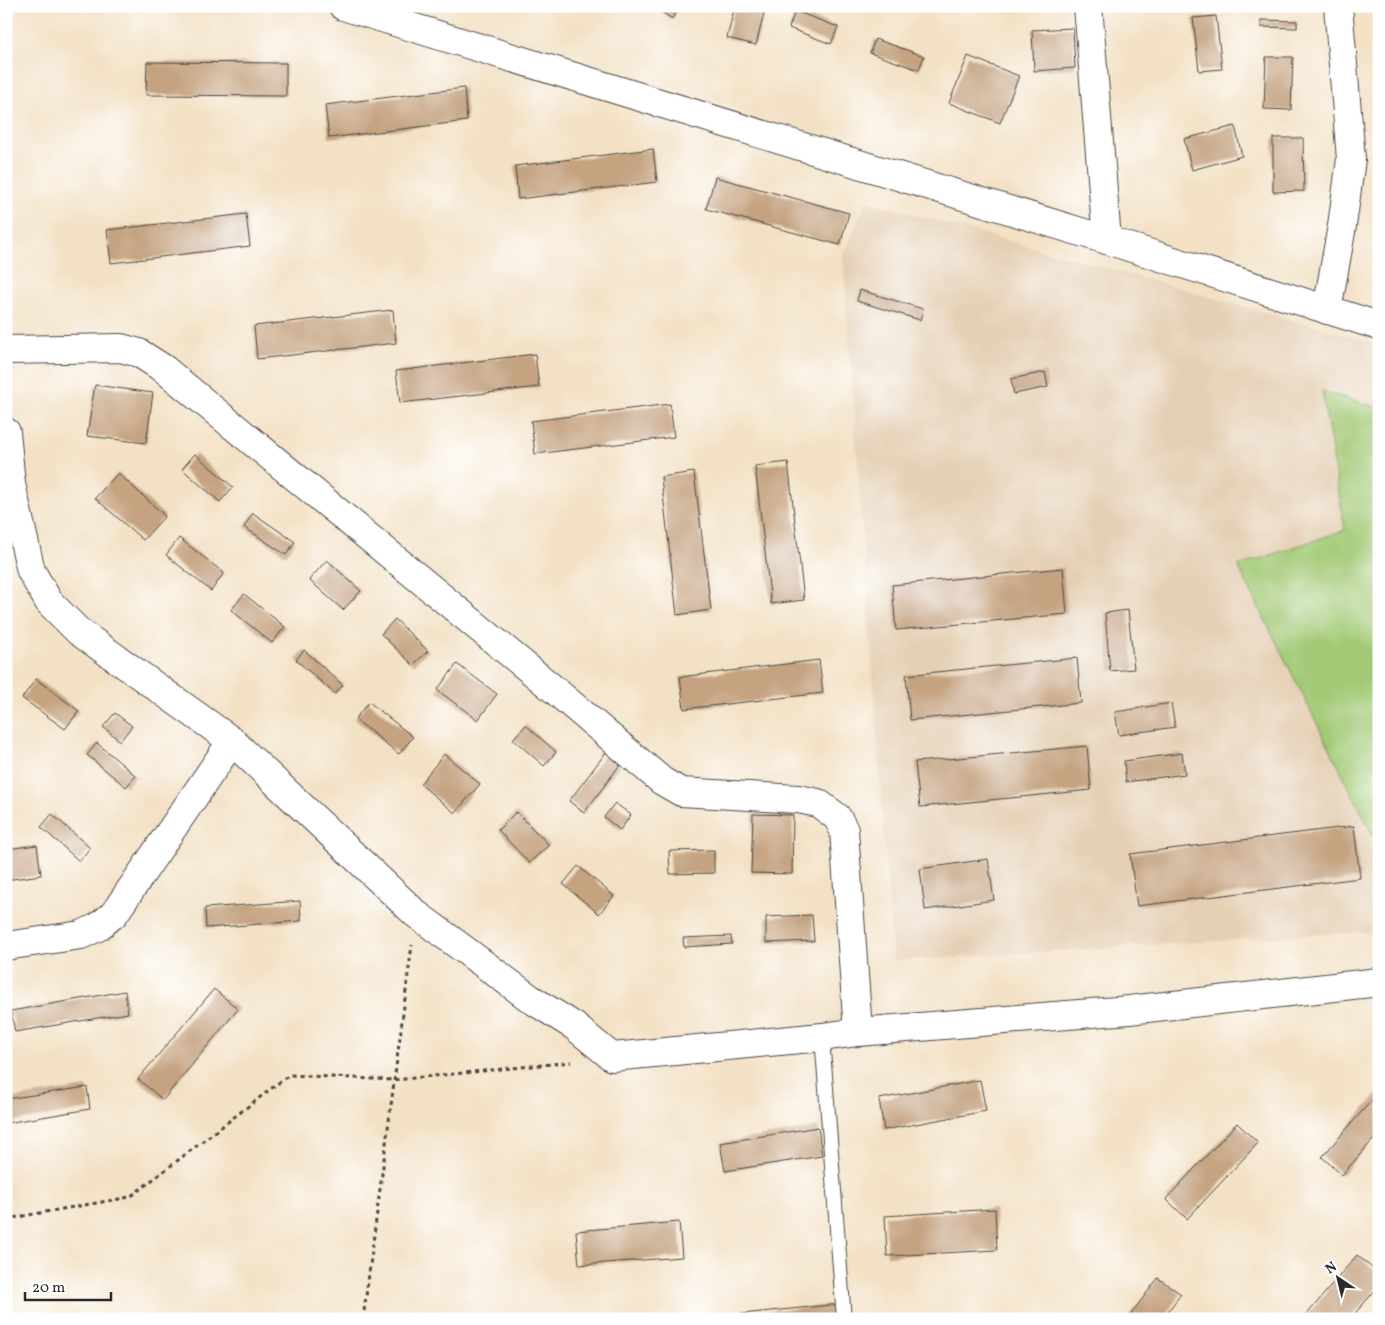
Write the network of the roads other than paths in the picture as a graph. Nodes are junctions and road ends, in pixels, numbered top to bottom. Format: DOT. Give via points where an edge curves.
graph roads {
  1 [pos="1088,6"];
  2 [pos="1338,6"];
  3 [pos="351,8"];
  4 [pos="1107,240"];
  5 [pos="1327,310"];
  6 [pos="1379,326"];
  7 [pos="6,350"];
  8 [pos="6,432"];
  9 [pos="232,741"];
  10 [pos="6,946"];
  11 [pos="1379,982"];
  12 [pos="858,1032"];
  13 [pos="822,1037"];
  14 [pos="844,1319"];
  1 -- 4 [label="street"];
  2 -- 5 [label="street" via="1351,159"];
  3 -- 4 [label="street"];
  4 -- 5 [label="street"];
  5 -- 6 [label="street"];
  7 -- 12 [label="street" via="121,348 138,353 171,375 662,781 681,792 798,798 818,803 837,817 844,830"];
  8 -- 9 [label="street" via="11,484 31,571 49,602 78,631"];
  9 -- 10 [label="street" via="114,914 81,935"];
  9 -- 13 [label="street" via="416,914 574,1026 612,1057"];
  11 -- 12 [label="street" via="1129,1010"];
  12 -- 13 [label="street"];
  13 -- 14 [label="lane"];
}
